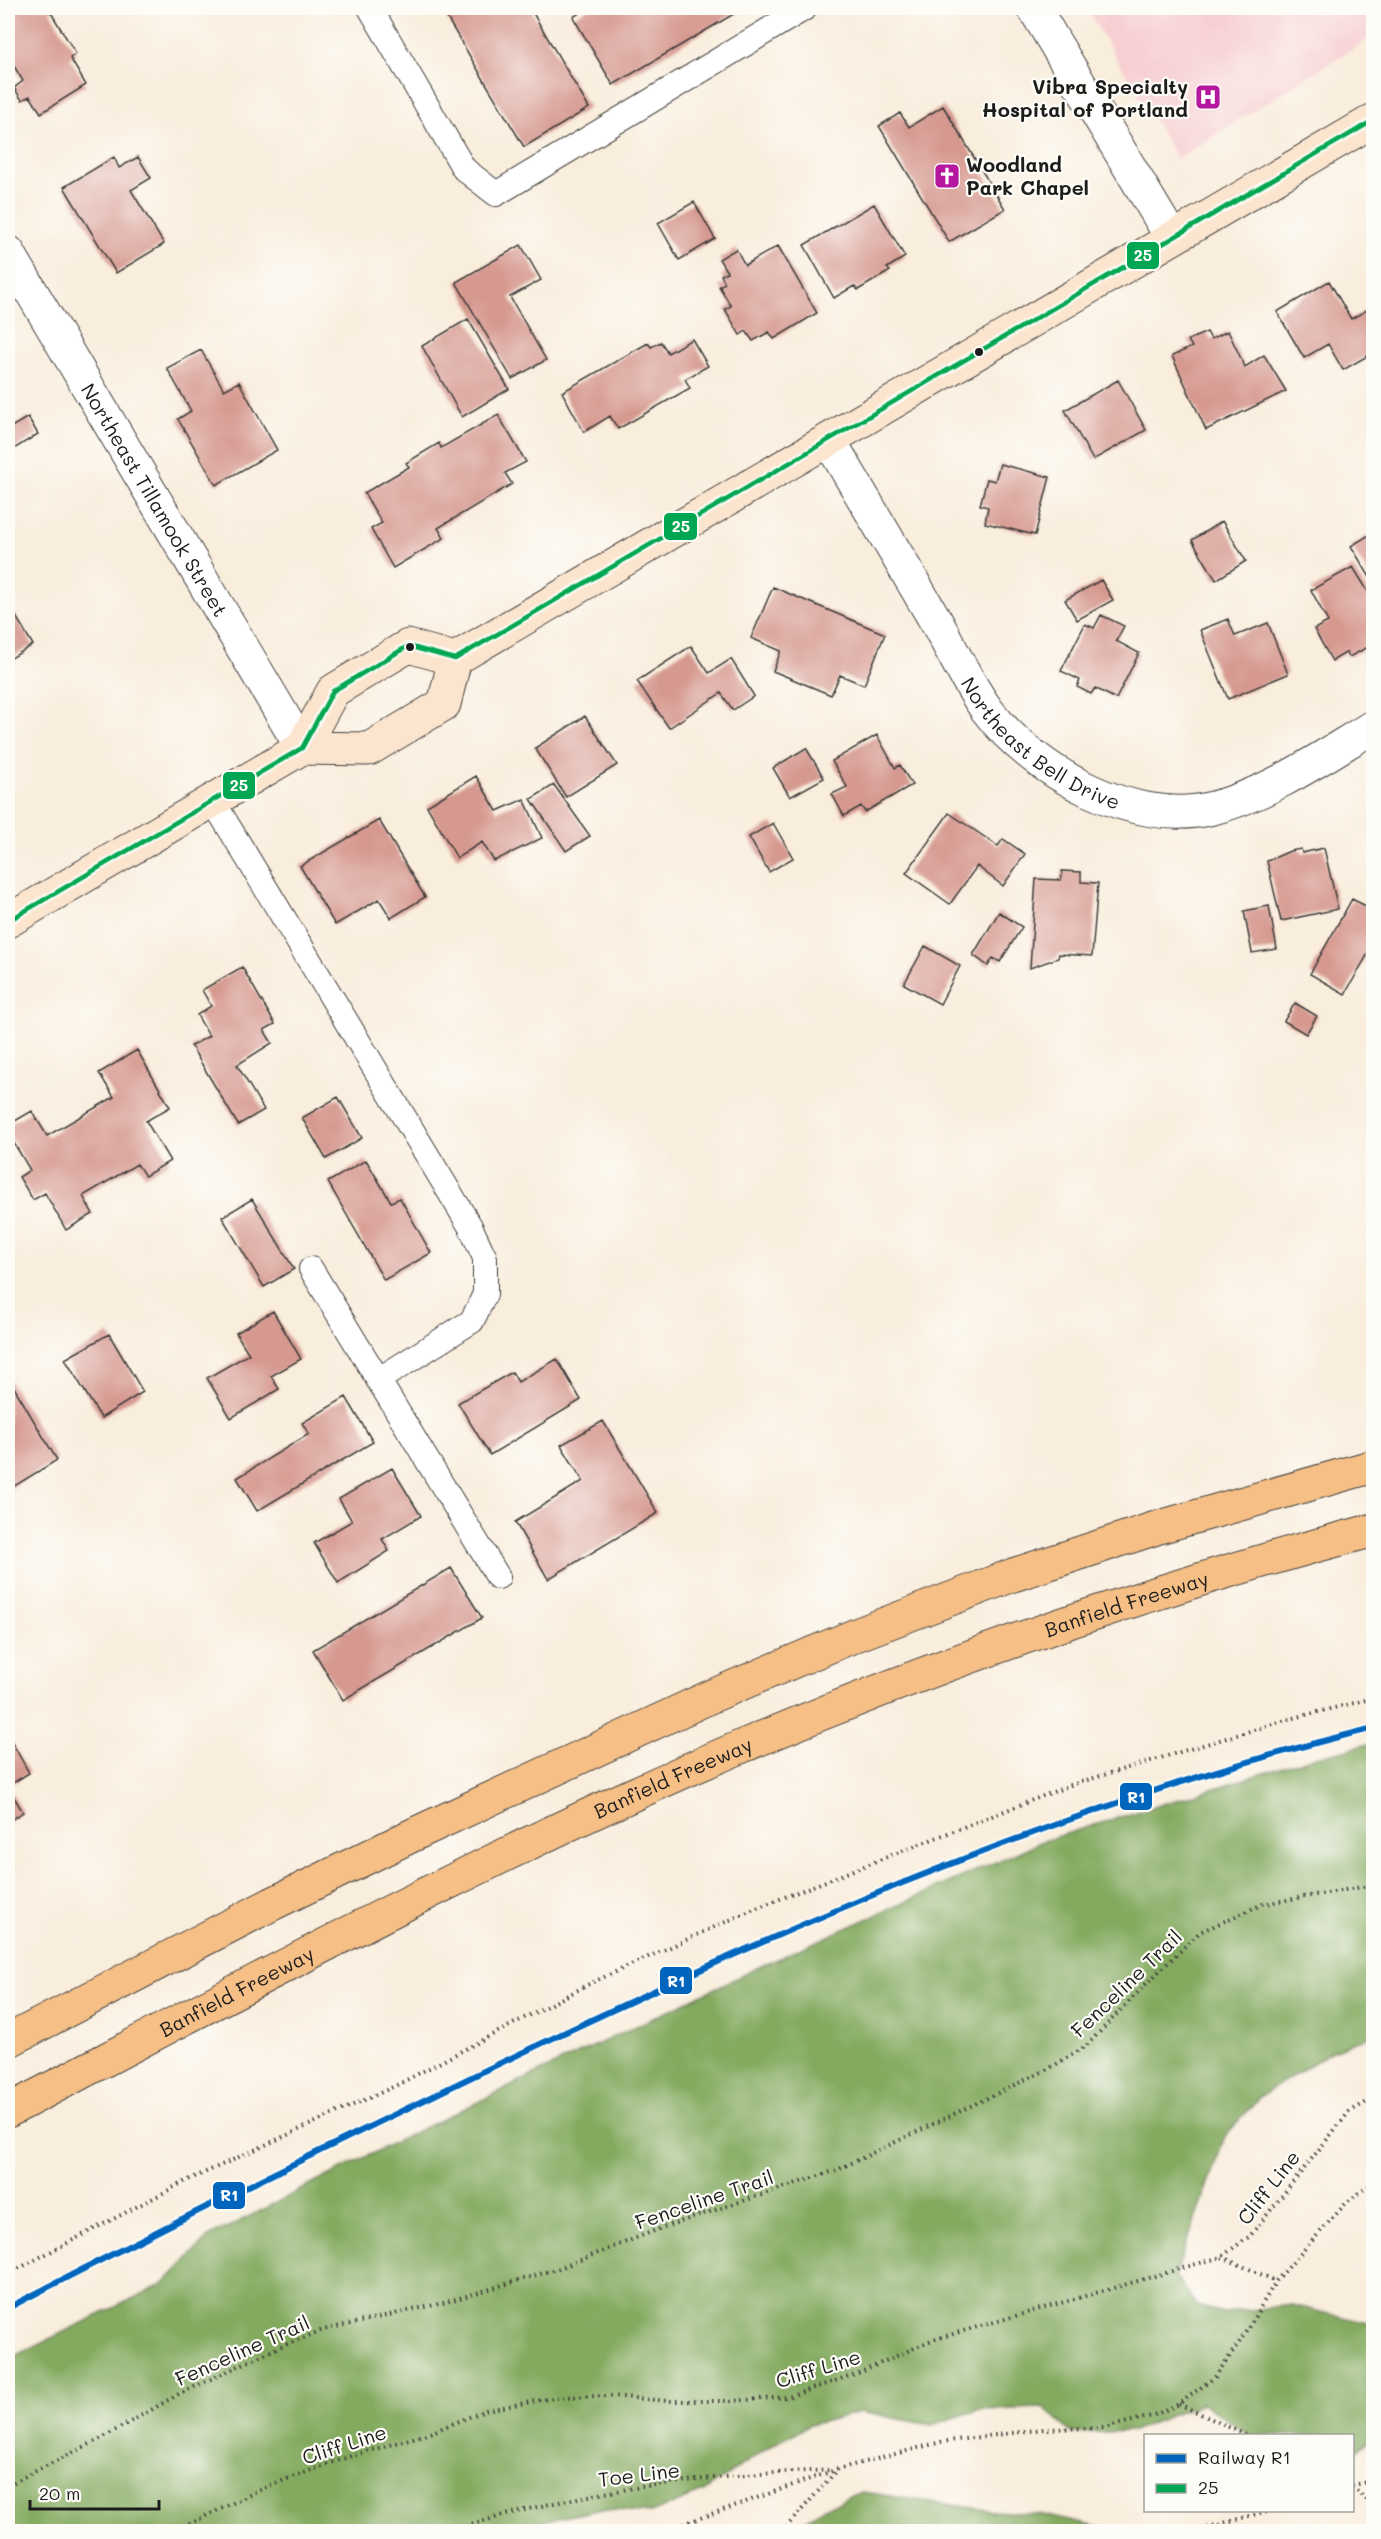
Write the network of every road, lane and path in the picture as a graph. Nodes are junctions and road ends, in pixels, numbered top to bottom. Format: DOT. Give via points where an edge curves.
graph roads {
  1 [pos="370,8"];
  2 [pos="805,8"];
  3 [pos="1034,8"];
  4 [pos="1374,120"];
  5 [pos="1172,238"];
  6 [pos="8,252"];
  7 [pos="829,440"];
  8 [pos="454,659"];
  9 [pos="1374,726"];
  10 [pos="302,748"];
  11 [pos="213,801"];
  12 [pos="8,921"];
  13 [pos="312,1269"];
  14 [pos="378,1380"];
  15 [pos="1374,1466"];
  16 [pos="1374,1530"];
  17 [pos="498,1577"];
  18 [pos="1374,1698"];
  19 [pos="1374,1886"];
  20 [pos="8,2041"];
  21 [pos="1374,2098"];
  22 [pos="8,2111"];
  23 [pos="1374,2182"];
  24 [pos="1221,2257"];
  25 [pos="8,2274"];
  26 [pos="1276,2281"];
  27 [pos="1179,2404"];
  28 [pos="1244,2434"];
  29 [pos="837,2469"];
  30 [pos="1374,2481"];
  31 [pos="8,2485"];
  32 [pos="1354,2486"];
  33 [pos="1354,2487"];
  34 [pos="1374,2506"];
  35 [pos="1267,2512"];
  36 [pos="663,2531"];
  37 [pos="173,2532"];
  38 [pos="448,2532"];
  39 [pos="782,2532"];
  40 [pos="1190,2532"];
  1 -- 2 [label="lane" via="464,169 496,194"];
  3 -- 5 [label="street"];
  4 -- 5 [label="main road"];
  5 -- 7 [label="main road"];
  6 -- 10 [label="street, Northeast Tillamook Street"];
  7 -- 8 [label="main road"];
  7 -- 9 [label="street, Northeast Bell Drive" via="987,710 1054,770 1102,797 1156,812 1210,809 1256,795"];
  8 -- 10 [label="main road" via="408,646 333,691"];
  8 -- 10 [label="main road" via="444,704 369,749"];
  10 -- 11 [label="main road"];
  11 -- 12 [label="main road"];
  11 -- 14 [label="lane" via="470,1226 485,1258 485,1294 472,1321"];
  13 -- 14 [label="lane"];
  14 -- 17 [label="lane"];
  15 -- 20 [label="highway" via="1167,1524 1013,1575 856,1635 712,1696 398,1842"];
  16 -- 22 [label="highway, Banfield Freeway" via="1175,1587 1025,1637 876,1691 735,1750 445,1885"];
  18 -- 25 [label="path" via="1286,1720 1071,1785 754,1909 591,1983 393,2087 184,2182"];
  19 -- 31 [label="path, Fenceline Trail" via="1263,1904 1200,1932 1086,2046 1050,2068 837,2170 664,2227 560,2268 443,2303 305,2337 177,2395"];
  21 -- 24 [label="path, Cliff Line" via="1349,2112 1250,2236"];
  23 -- 26 [label="path" via="1347,2202"];
  24 -- 26 [label="path"];
  24 -- 37 [label="path, Cliff Line" via="932,2340 861,2372 788,2397 667,2401 559,2397 486,2410 430,2433 268,2486"];
  26 -- 27 [label="path" via="1215,2377"];
  27 -- 28 [label="path"];
  27 -- 29 [label="path" via="1152,2416 1104,2428 1044,2429 941,2442"];
  29 -- 36 [label="path"];
  29 -- 38 [label="path, Toe Line" via="773,2472 594,2494"];
  29 -- 39 [label="path"];
  30 -- 32 [label="path"];
  33 -- 34 [label="path"];
  35 -- 40 [label="path"];
}
